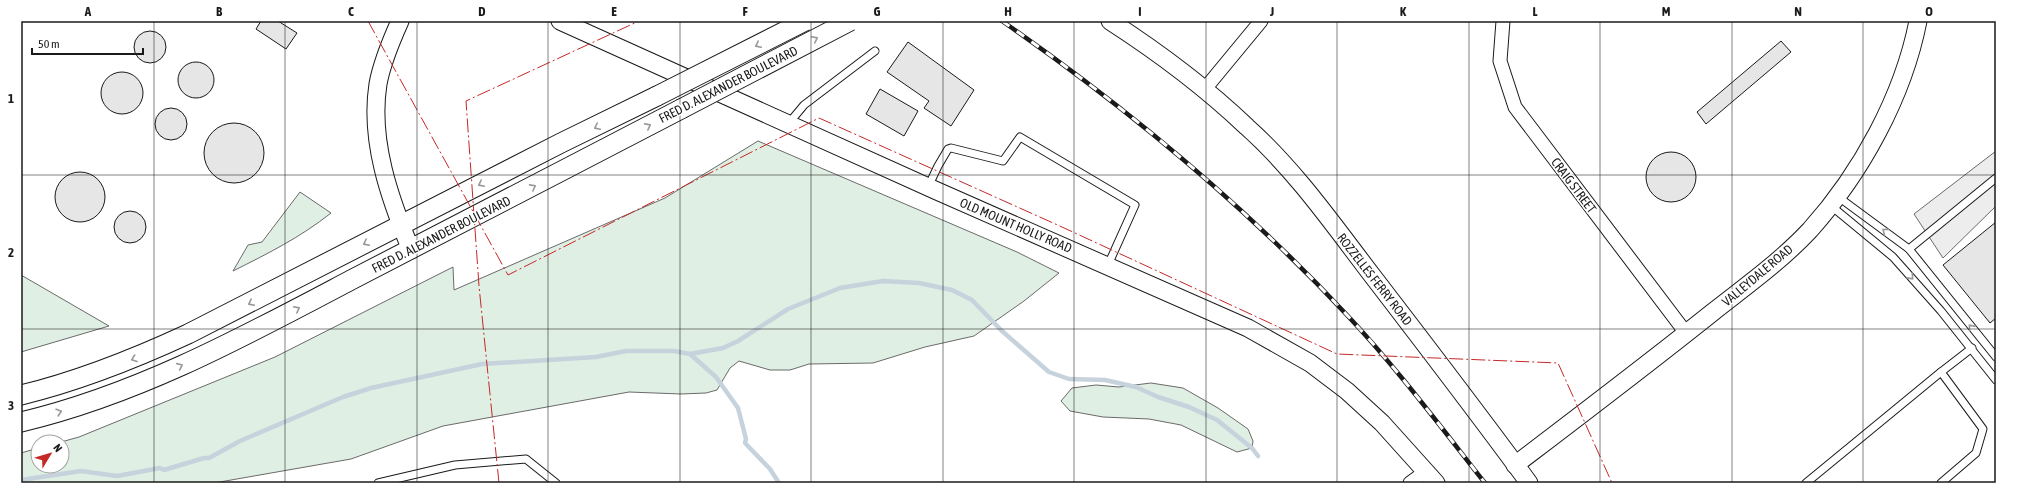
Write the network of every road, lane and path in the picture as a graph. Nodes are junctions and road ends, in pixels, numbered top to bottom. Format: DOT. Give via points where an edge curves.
graph roads {
  1 [pos="400,21"];
  2 [pos="560,21"];
  3 [pos="805,21"];
  4 [pos="850,21"];
  5 [pos="1110,21"];
  6 [pos="1261,21"];
  7 [pos="1503,21"];
  8 [pos="1918,21"];
  9 [pos="875,51"];
  10 [pos="1204,90"];
  11 [pos="789,123"];
  12 [pos="1996,178"];
  13 [pos="928,187"];
  14 [pos="1833,200"];
  15 [pos="401,225"];
  16 [pos="1909,249"];
  17 [pos="411,250"];
  18 [pos="1108,265"];
  19 [pos="1686,334"];
  20 [pos="1972,348"];
  21 [pos="1996,357"];
  22 [pos="1941,372"];
  23 [pos="1996,380"];
  24 [pos="21,395"];
  25 [pos="21,422"];
  26 [pos="1515,465"];
  27 [pos="1431,477"];
  28 [pos="403,480"];
  29 [pos="378,483"];
  30 [pos="556,483"];
  31 [pos="1410,483"];
  32 [pos="1529,483"];
  33 [pos="1806,483"];
  34 [pos="1941,483"];
  1 -- 15 [label="street" via="388,47 378,85 377,103 382,160 389,192"];
  2 -- 11 [label="street, OLD MOUNT HOLLY ROAD"];
  3 -- 15 [label="main road, FRED D. ALEXANDER BOULEVARD, one-way, bridge"];
  17 -- 4 [label="main road, FRED D. ALEXANDER BOULEVARD, one-way, bridge"];
  5 -- 10 [label="street, ROZZELLES FERRY ROAD" via="1146,44"];
  6 -- 10 [label="street"];
  7 -- 19 [label="street, CRAIG STREET" via="1500,61 1516,107"];
  8 -- 14 [label="street, VALLEYDALE ROAD" via="1904,72 1884,118 1866,152"];
  9 -- 11 [label="lane" via="804,105"];
  10 -- 26 [label="street, ROZZELLES FERRY ROAD" via="1248,127 1303,186"];
  11 -- 13 [label="street, OLD MOUNT HOLLY ROAD"];
  12 -- 16 [label="lane"];
  13 -- 18 [label="street, OLD MOUNT HOLLY ROAD"];
  13 -- 18 [label="lane" via="948,149 1003,161 1020,136 1134,205"];
  16 -- 14 [label="lane, one-way"];
  14 -- 19 [label="street, VALLEYDALE ROAD" via="1810,230 1765,272"];
  14 -- 20 [label="lane, one-way" via="1893,257"];
  15 -- 17 [label="street"];
  15 -- 24 [label="main road, FRED D. ALEXANDER BOULEVARD, one-way" via="139,357"];
  21 -- 16 [label="lane, one-way"];
  25 -- 17 [label="main road, FRED D. ALEXANDER BOULEVARD, one-way" via="116,394 153,378 235,340"];
  18 -- 27 [label="street, OLD MOUNT HOLLY ROAD" via="1248,328 1310,363 1347,391 1382,423"];
  19 -- 26 [label="street, VALLEYDALE ROAD"];
  20 -- 22 [label="lane"];
  20 -- 23 [label="lane"];
  22 -- 33 [label="lane"];
  22 -- 34 [label="lane" via="1983,429 1976,453"];
  26 -- 32 [label="street, ROZZELLES FERRY ROAD"];
  27 -- 31 [label="street"];
  28 -- 29 [label="lane"];
  28 -- 30 [label="lane" via="455,466 526,459"];
}
